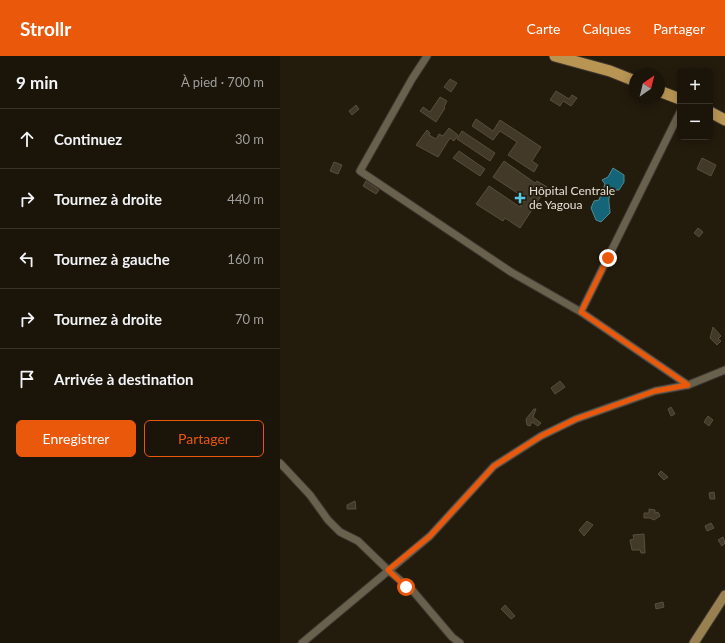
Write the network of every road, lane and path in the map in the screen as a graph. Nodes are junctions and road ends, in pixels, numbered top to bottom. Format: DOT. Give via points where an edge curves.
graph roads {
  1 [pos="428,56"];
  2 [pos="555,56"];
  3 [pos="629,79"];
  4 [pos="665,93"];
  5 [pos="677,98"];
  6 [pos="713,114"];
  7 [pos="677,118"];
  8 [pos="725,120"];
  9 [pos="581,312"];
  10 [pos="725,370"];
  11 [pos="688,385"];
  12 [pos="280,463"];
  13 [pos="388,570"];
  14 [pos="725,595"];
  15 [pos="302,643"];
  16 [pos="460,643"];
  17 [pos="694,643"];
  1 -- 9 [label="street" via="412,79 360,171 511,272"];
  2 -- 3 [label="highway"];
  4 -- 5 [label="highway"];
  6 -- 8 [label="highway"];
  7 -- 9 [label="street"];
  9 -- 11 [label="street"];
  10 -- 11 [label="street"];
  11 -- 13 [label="street" via="655,391 576,419 541,436 494,466 430,536"];
  12 -- 13 [label="street" via="340,532 358,541"];
  13 -- 15 [label="street"];
  13 -- 16 [label="street" via="424,602"];
  14 -- 17 [label="main road"];
}
